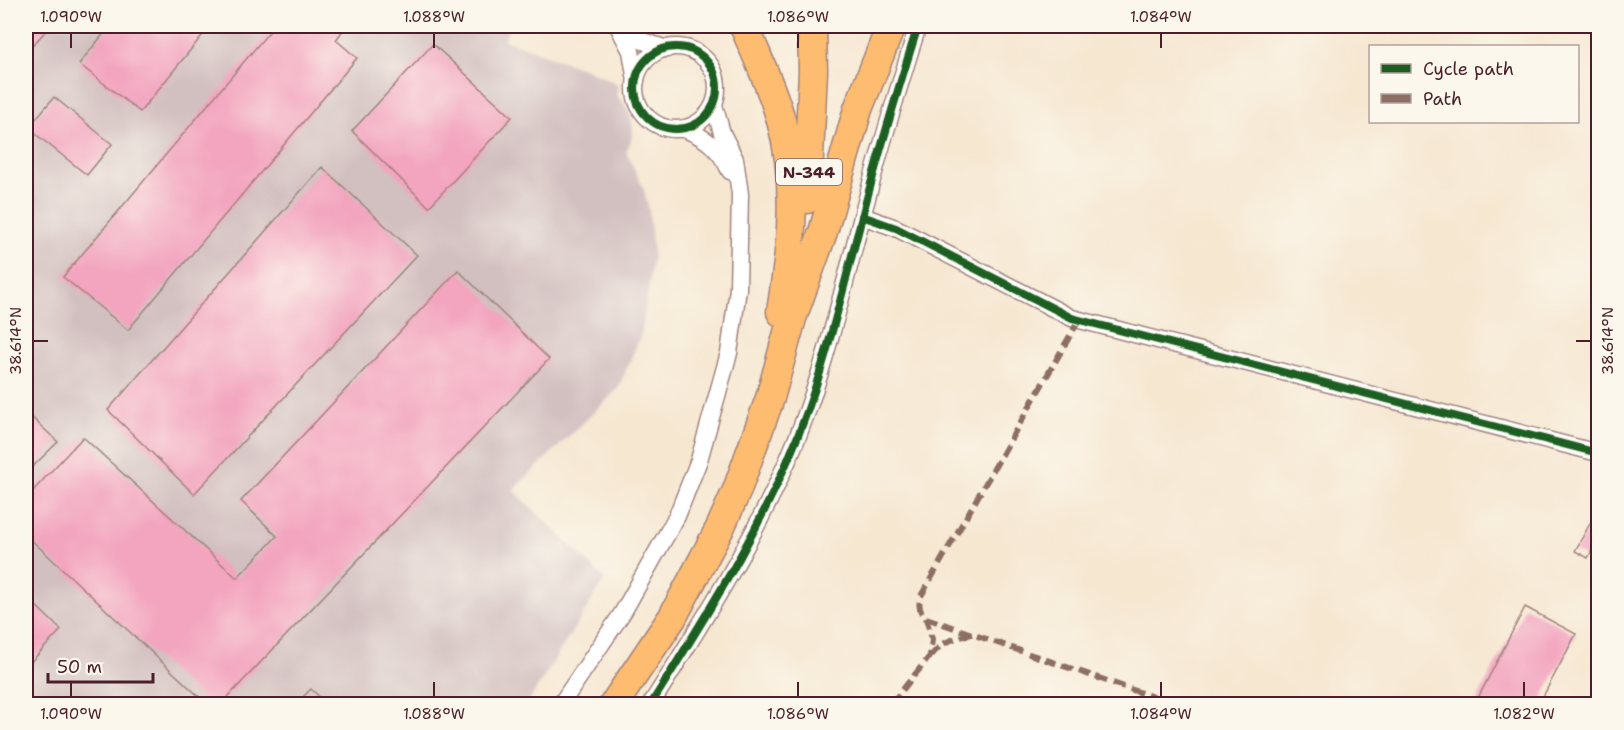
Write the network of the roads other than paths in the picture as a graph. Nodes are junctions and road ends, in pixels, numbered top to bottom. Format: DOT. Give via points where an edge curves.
graph roads {
  1 [pos="619,26"];
  2 [pos="744,26"];
  3 [pos="812,26"];
  4 [pos="891,26"];
  5 [pos="918,26"];
  6 [pos="667,49"];
  7 [pos="636,82"];
  8 [pos="714,105"];
  9 [pos="684,129"];
  10 [pos="740,194"];
  11 [pos="862,216"];
  12 [pos="792,318"];
  13 [pos="770,398"];
  14 [pos="1599,453"];
  15 [pos="561,705"];
  16 [pos="614,705"];
  17 [pos="651,705"];
  1 -- 6 [label="street" via="643,41"];
  1 -- 7 [label="street" via="631,51"];
  2 -- 13 [label="highway" via="781,120 789,161 791,244"];
  3 -- 12 [label="highway, N-344" via="807,212"];
  4 -- 12 [label="highway" via="858,109 823,232"];
  5 -- 11 [label="street"];
  6 -- 7 [label="street" via="647,61"];
  6 -- 8 [label="street" via="680,48 704,58 717,80"];
  7 -- 9 [label="street" via="638,102 651,120 662,127"];
  8 -- 9 [label="street" via="701,120"];
  8 -- 10 [label="street" via="735,159"];
  9 -- 10 [label="street" via="711,142 724,158"];
  10 -- 15 [label="street" via="734,323 699,460 677,516 645,574"];
  11 -- 14 [label="street" via="896,228 1072,318"];
  11 -- 17 [label="street" via="808,410 769,503 709,612"];
  12 -- 13 [label="highway, N-344"];
  13 -- 16 [label="highway, N-344" via="720,528 672,618"];
}
